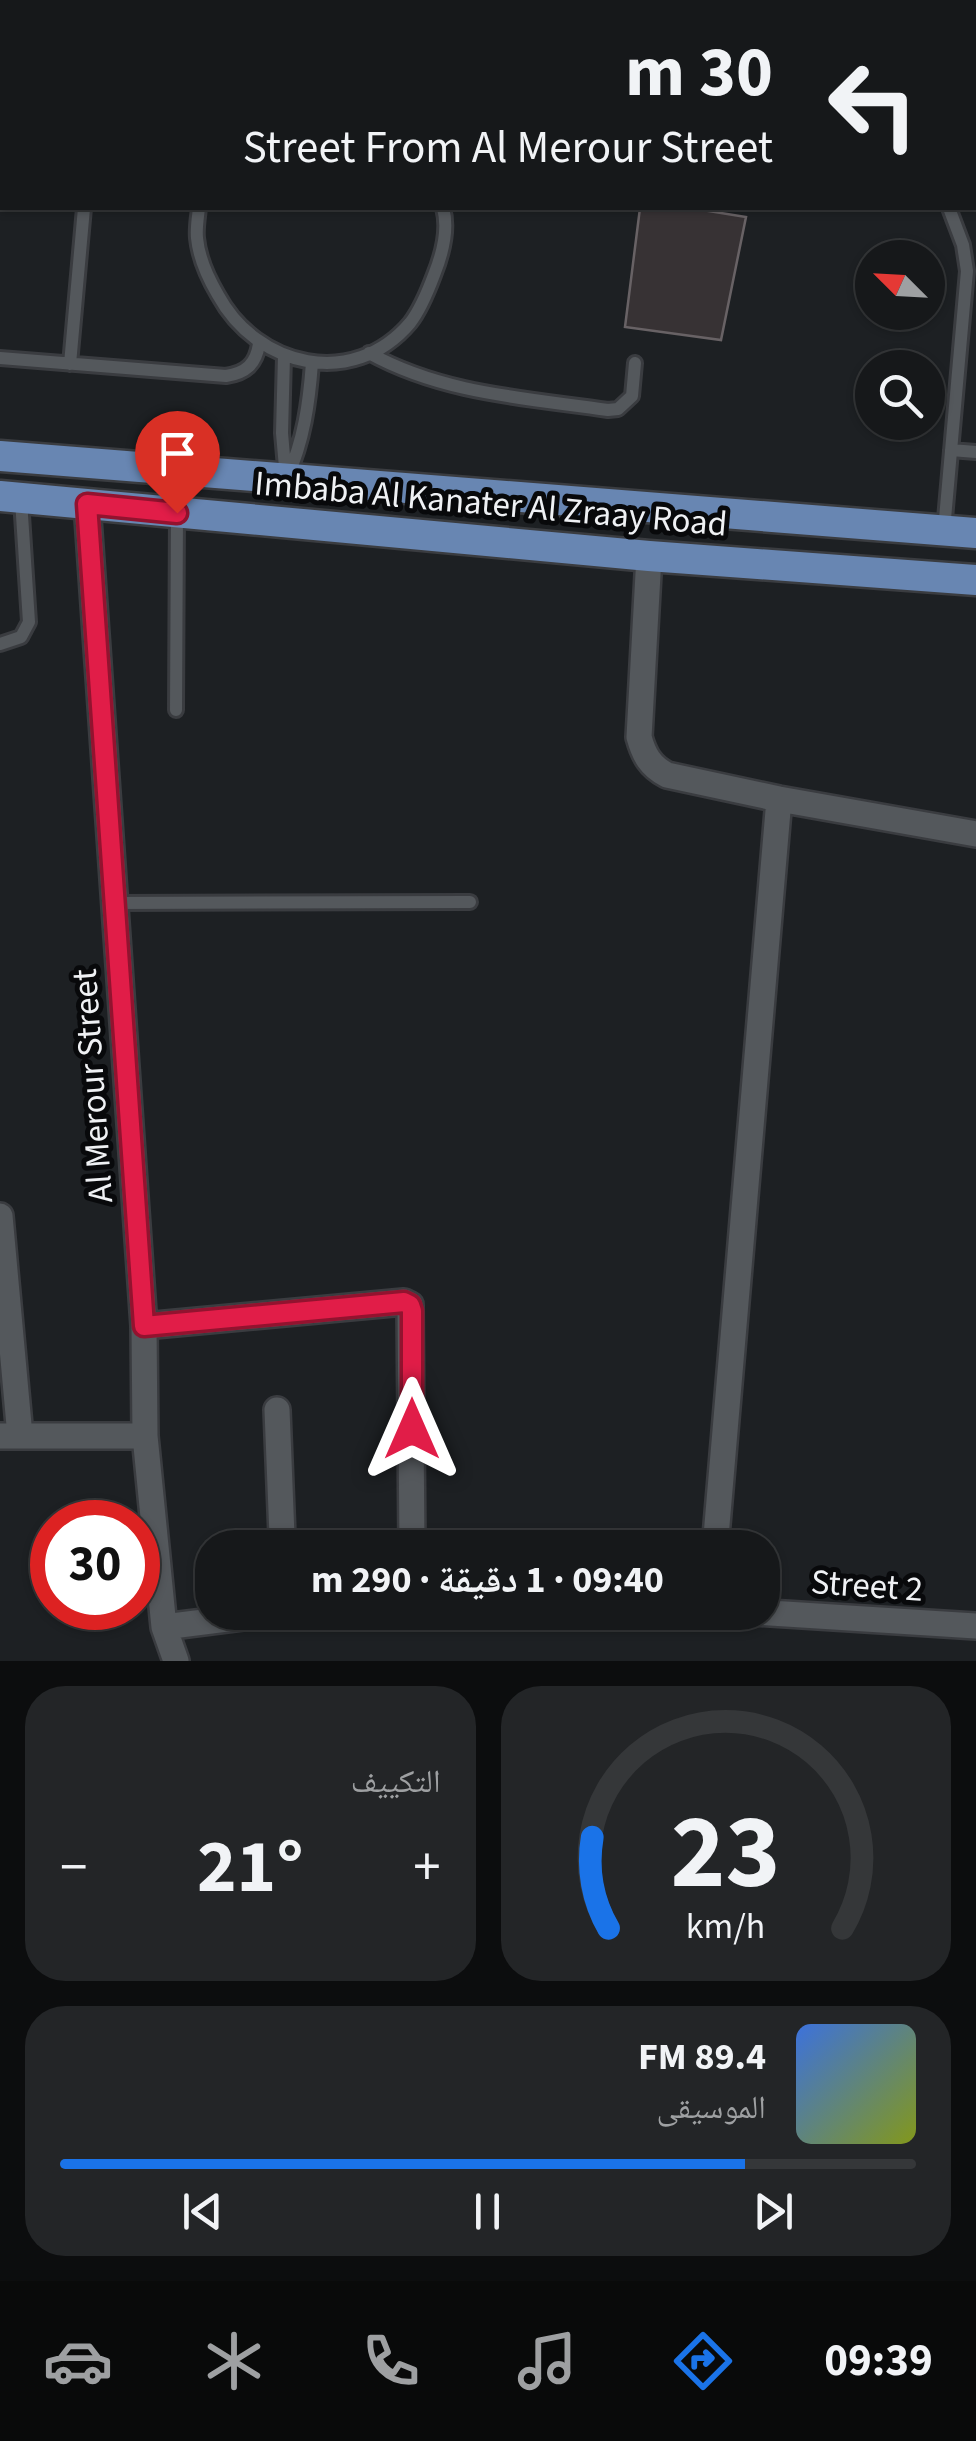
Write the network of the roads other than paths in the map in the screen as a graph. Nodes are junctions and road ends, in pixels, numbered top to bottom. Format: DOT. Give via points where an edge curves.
graph roads {
  1 [pos="270,0"];
  2 [pos="278,0"];
  3 [pos="84,210"];
  4 [pos="199,210"];
  5 [pos="443,210"];
  6 [pos="951,210"];
  7 [pos="259,344"];
  8 [pos="369,353"];
  9 [pos="284,356"];
  10 [pos="0,358"];
  11 [pos="312,363"];
  12 [pos="635,363"];
  13 [pos="70,364"];
  14 [pos="951,450"];
  15 [pos="976,452"];
  16 [pos="0,456"];
  17 [pos="286,480"];
  18 [pos="10,497"];
  19 [pos="87,504"];
  20 [pos="177,513"];
  21 [pos="286,524"];
  22 [pos="944,530"];
  23 [pos="976,533"];
  24 [pos="649,556"];
  25 [pos="976,580"];
  26 [pos="0,644"];
  27 [pos="176,710"];
  28 [pos="779,800"];
  29 [pos="976,834"];
  30 [pos="470,902"];
  31 [pos="115,903"];
  32 [pos="0,1216"];
  33 [pos="144,1326"];
  34 [pos="277,1410"];
  35 [pos="10,1436"];
  36 [pos="146,1436"];
  37 [pos="281,1530"];
  38 [pos="412,1530"];
  39 [pos="717,1530"];
  40 [pos="780,1614"];
  41 [pos="195,1623"];
  42 [pos="976,1626"];
  43 [pos="164,1627"];
  44 [pos="176,1661"];
  1 -- 2 [label="lane"];
  3 -- 13 [label="lane"];
  4 -- 7 [label="lane" via="205,272 238,326"];
  5 -- 8 [label="lane" via="445,230 428,292 412,321"];
  6 -- 14 [label="lane" via="967,271"];
  7 -- 9 [label="lane"];
  7 -- 13 [label="lane" via="250,368 226,376"];
  8 -- 11 [label="lane"];
  8 -- 12 [label="lane" via="456,387 608,410 632,396"];
  9 -- 11 [label="lane"];
  9 -- 17 [label="lane"];
  10 -- 13 [label="lane"];
  11 -- 17 [label="lane" via="308,414"];
  14 -- 15 [label="lane"];
  14 -- 22 [label="lane"];
  16 -- 17 [label="main road, Imbaba Al Kanater Al Zraay Road"];
  17 -- 21 [label="main road"];
  17 -- 22 [label="main road, Imbaba Al Kanater Al Zraay Road"];
  18 -- 19 [label="main road, Imbaba Al Kanater Al Zraay Road"];
  18 -- 26 [label="lane" via="28,622 22,637"];
  19 -- 20 [label="main road, Imbaba Al Kanater Al Zraay Road"];
  19 -- 31 [label="street, Al Merour Street"];
  20 -- 21 [label="main road, Imbaba Al Kanater Al Zraay Road"];
  20 -- 27 [label="lane"];
  21 -- 24 [label="main road, Imbaba Al Kanater Al Zraay Road"];
  22 -- 23 [label="main road, Imbaba Al Kanater Al Zraay Road"];
  24 -- 25 [label="main road, Imbaba Al Kanater Al Zraay Road"];
  24 -- 28 [label="street" via="639,737 644,754 667,775"];
  28 -- 29 [label="street"];
  28 -- 39 [label="street"];
  30 -- 31 [label="lane"];
  31 -- 33 [label="street, Al Merour Street"];
  32 -- 35 [label="street"];
  33 -- 36 [label="street, Al Merour Street"];
  33 -- 38 [label="street" via="407,1304"];
  34 -- 37 [label="street"];
  35 -- 36 [label="street"];
  36 -- 43 [label="street, Al Merour Street"];
  40 -- 42 [label="street, Street 2"];
  41 -- 43 [label="street"];
  43 -- 44 [label="street, Al Merour Street"];
}
